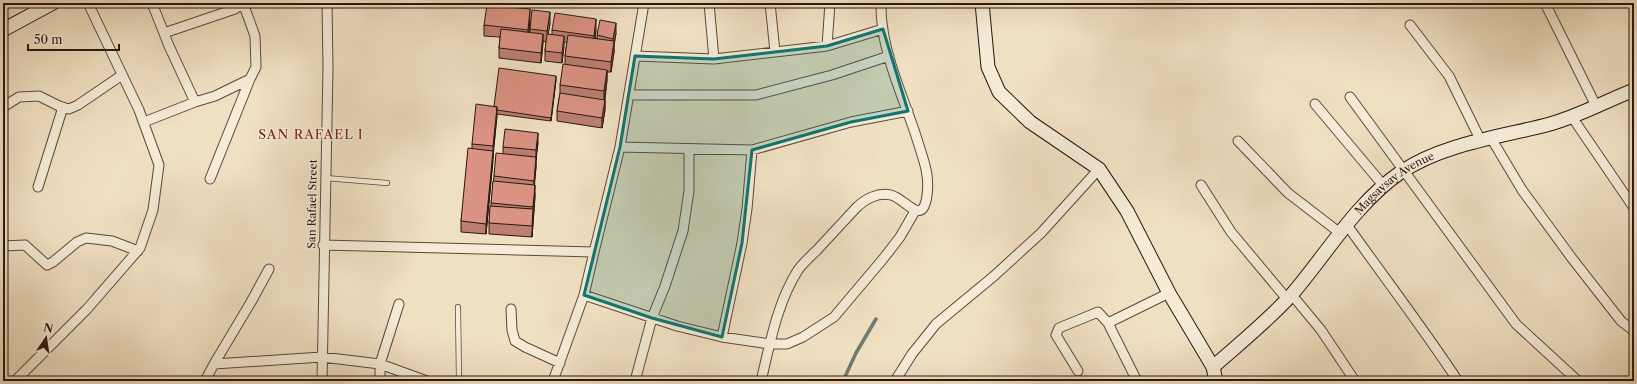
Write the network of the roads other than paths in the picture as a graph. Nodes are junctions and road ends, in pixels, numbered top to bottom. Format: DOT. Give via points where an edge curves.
graph roads {
  1 [pos="53,3"];
  2 [pos="88,3"];
  3 [pos="152,3"];
  4 [pos="243,3"];
  5 [pos="327,3"];
  6 [pos="644,3"];
  7 [pos="710,3"];
  8 [pos="770,3"];
  9 [pos="830,3"];
  10 [pos="881,3"];
  11 [pos="982,3"];
  12 [pos="1545,3"];
  13 [pos="1410,25"];
  14 [pos="883,29"];
  15 [pos="3,30"];
  16 [pos="164,33"];
  17 [pos="827,46"];
  18 [pos="775,52"];
  19 [pos="635,56"];
  20 [pos="889,56"];
  21 [pos="714,59"];
  22 [pos="122,75"];
  23 [pos="250,79"];
  24 [pos="1634,90"];
  25 [pos="630,95"];
  26 [pos="1350,97"];
  27 [pos="195,102"];
  28 [pos="1315,104"];
  29 [pos="1596,106"];
  30 [pos="3,107"];
  31 [pos="64,107"];
  32 [pos="908,111"];
  33 [pos="1572,117"];
  34 [pos="144,122"];
  35 [pos="1486,139"];
  36 [pos="1238,141"];
  37 [pos="620,147"];
  38 [pos="689,149"];
  39 [pos="752,150"];
  40 [pos="1099,168"];
  41 [pos="1403,171"];
  42 [pos="325,178"];
  43 [pos="210,179"];
  44 [pos="387,183"];
  45 [pos="1201,185"];
  46 [pos="1383,185"];
  47 [pos="38,187"];
  48 [pos="1634,208"];
  49 [pos="915,211"];
  50 [pos="1344,229"];
  51 [pos="323,245"];
  52 [pos="3,246"];
  53 [pos="138,251"];
  54 [pos="594,252"];
  55 [pos="269,269"];
  56 [pos="1169,293"];
  57 [pos="584,295"];
  58 [pos="1289,297"];
  59 [pos="399,304"];
  60 [pos="458,307"];
  61 [pos="511,309"];
  62 [pos="652,318"];
  63 [pos="1108,324"];
  64 [pos="1634,331"];
  65 [pos="722,337"];
  66 [pos="770,344"];
  67 [pos="322,357"];
  68 [pos="560,363"];
  69 [pos="214,364"];
  70 [pos="380,364"];
  71 [pos="1213,367"];
  72 [pos="1078,371"];
  73 [pos="14,381"];
  74 [pos="205,381"];
  75 [pos="322,381"];
  76 [pos="380,381"];
  77 [pos="427,381"];
  78 [pos="459,381"];
  79 [pos="553,381"];
  80 [pos="635,381"];
  81 [pos="761,381"];
  82 [pos="895,381"];
  83 [pos="1137,381"];
  84 [pos="1216,381"];
  85 [pos="1355,381"];
  86 [pos="1458,381"];
  87 [pos="1578,381"];
  1 -- 15 [label="street"];
  2 -- 22 [label="street"];
  3 -- 16 [label="street"];
  4 -- 16 [label="street" via="235,9"];
  4 -- 23 [label="street" via="256,47 256,67"];
  5 -- 42 [label="street, San Rafael Street"];
  6 -- 19 [label="street"];
  7 -- 21 [label="street"];
  8 -- 18 [label="street"];
  9 -- 17 [label="street"];
  10 -- 14 [label="street"];
  11 -- 40 [label="street" via="988,67 1000,92 1030,122"];
  12 -- 29 [label="street"];
  13 -- 35 [label="street" via="1449,76"];
  14 -- 17 [label="street"];
  14 -- 20 [label="street"];
  16 -- 27 [label="street"];
  17 -- 18 [label="street"];
  18 -- 21 [label="street"];
  19 -- 21 [label="street"];
  19 -- 25 [label="street"];
  20 -- 25 [label="street" via="832,75 756,95"];
  20 -- 32 [label="street"];
  22 -- 31 [label="street" via="78,105 69,109"];
  22 -- 34 [label="street"];
  23 -- 27 [label="street" via="216,96"];
  23 -- 43 [label="street"];
  24 -- 29 [label="street, Magsaysay Avenue"];
  25 -- 37 [label="street"];
  26 -- 41 [label="street"];
  27 -- 34 [label="street"];
  28 -- 46 [label="street"];
  29 -- 33 [label="street, Magsaysay Avenue"];
  30 -- 31 [label="street" via="19,97 39,96"];
  31 -- 47 [label="street"];
  32 -- 39 [label="street" via="851,122"];
  32 -- 49 [label="street" via="928,170 924,207 920,211"];
  33 -- 35 [label="street, Magsaysay Avenue"];
  33 -- 48 [label="street"];
  34 -- 53 [label="street" via="159,165 153,210"];
  35 -- 41 [label="street, Magsaysay Avenue" via="1441,152"];
  35 -- 64 [label="street" via="1571,257 1621,321"];
  36 -- 50 [label="street" via="1288,193"];
  37 -- 38 [label="street"];
  37 -- 54 [label="street"];
  38 -- 39 [label="street"];
  38 -- 62 [label="street" via="688,191 683,231"];
  39 -- 65 [label="street" via="743,236"];
  40 -- 56 [label="street" via="1127,211"];
  40 -- 82 [label="street" via="1041,233 936,324"];
  41 -- 46 [label="street, Magsaysay Avenue"];
  41 -- 87 [label="street" via="1516,324"];
  42 -- 44 [label="lane"];
  42 -- 51 [label="street, San Rafael Street"];
  45 -- 58 [label="street" via="1232,232"];
  46 -- 50 [label="street, Magsaysay Avenue"];
  49 -- 66 [label="street" via="892,248 834,316 803,337 787,344"];
  49 -- 66 [label="street" via="892,195 871,197 858,207 799,269 783,301"];
  50 -- 58 [label="street, Magsaysay Avenue"];
  50 -- 86 [label="street" via="1429,337"];
  51 -- 54 [label="street"];
  51 -- 67 [label="street, San Rafael Street"];
  52 -- 53 [label="street" via="24,246 47,264 86,238 112,240"];
  53 -- 73 [label="street" via="49,349"];
  54 -- 57 [label="street"];
  55 -- 69 [label="street"];
  56 -- 63 [label="street"];
  56 -- 71 [label="street"];
  57 -- 62 [label="street"];
  57 -- 68 [label="street"];
  58 -- 71 [label="street, Magsaysay Avenue"];
  58 -- 85 [label="street" via="1321,330"];
  59 -- 70 [label="street"];
  60 -- 78 [label="lane"];
  61 -- 68 [label="street" via="515,341"];
  62 -- 65 [label="street"];
  62 -- 80 [label="street"];
  63 -- 72 [label="street" via="1098,312 1059,328 1056,335"];
  63 -- 83 [label="street"];
  65 -- 66 [label="street"];
  66 -- 81 [label="street"];
  67 -- 69 [label="street"];
  67 -- 70 [label="street"];
  67 -- 75 [label="street, San Rafael Street"];
  68 -- 79 [label="street"];
  69 -- 74 [label="street"];
  70 -- 76 [label="street"];
  70 -- 77 [label="street"];
  71 -- 84 [label="street"];
}
